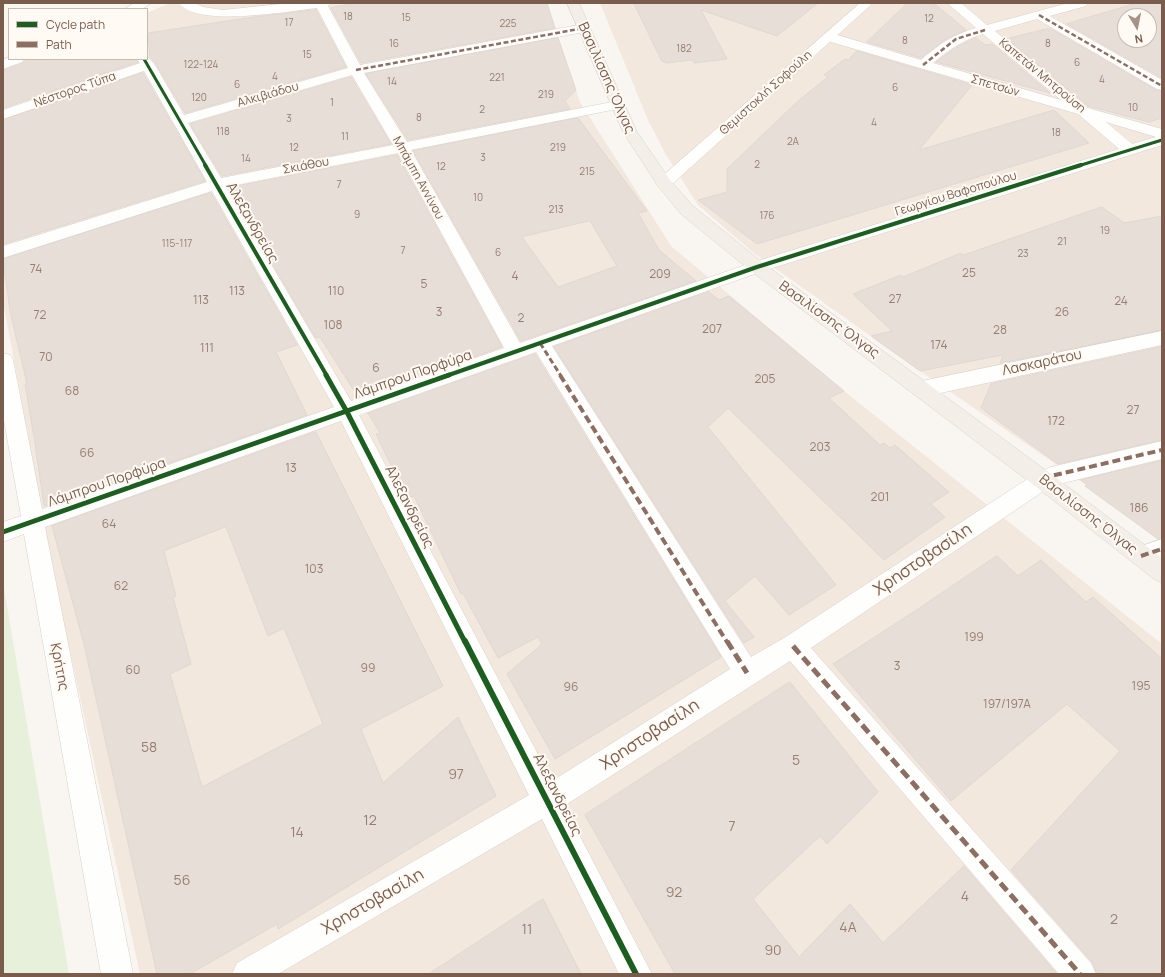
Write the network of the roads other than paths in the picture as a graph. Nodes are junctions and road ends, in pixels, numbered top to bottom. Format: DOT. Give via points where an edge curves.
graph roads {
  1 [pos="145,3"];
  2 [pos="185,3"];
  3 [pos="323,3"];
  4 [pos="573,3"];
  5 [pos="867,3"];
  6 [pos="953,3"];
  7 [pos="1082,3"];
  8 [pos="133,8"];
  9 [pos="1038,15"];
  10 [pos="584,28"];
  11 [pos="986,30"];
  12 [pos="829,37"];
  13 [pos="15,60"];
  14 [pos="146,62"];
  15 [pos="3,65"];
  16 [pos="923,65"];
  17 [pos="356,70"];
  18 [pos="1162,86"];
  19 [pos="616,105"];
  20 [pos="1085,112"];
  21 [pos="3,115"];
  22 [pos="180,121"];
  23 [pos="1162,134"];
  24 [pos="1162,140"];
  25 [pos="402,147"];
  26 [pos="1130,150"];
  27 [pos="664,183"];
  28 [pos="216,184"];
  29 [pos="3,252"];
  30 [pos="757,267"];
  31 [pos="1162,338"];
  32 [pos="540,343"];
  33 [pos="516,352"];
  34 [pos="3,360"];
  35 [pos="922,389"];
  36 [pos="347,412"];
  37 [pos="1162,450"];
  38 [pos="1043,480"];
  39 [pos="32,522"];
  40 [pos="3,532"];
  41 [pos="1152,553"];
  42 [pos="1162,572"];
  43 [pos="793,646"];
  44 [pos="747,673"];
  45 [pos="546,801"];
  46 [pos="117,974"];
  47 [pos="248,974"];
  48 [pos="636,974"];
  49 [pos="1080,974"];
  1 -- 8 [label="street"];
  2 -- 3 [label="street" via="200,10 223,14"];
  3 -- 17 [label="street, Μπάμπη Αννίνου"];
  4 -- 10 [label="main road, Βασιλίσσης Όλγας"];
  5 -- 12 [label="street, Θεμιστοκλή Σοφούλη"];
  6 -- 11 [label="street, Καπετάν Μητρούση"];
  7 -- 9 [label="street"];
  9 -- 11 [label="street"];
  9 -- 18 [label="street"];
  10 -- 17 [label="street, Αλκιβιάδου"];
  10 -- 19 [label="main road, Βασιλίσσης Όλγας"];
  11 -- 16 [label="street" via="956,39"];
  11 -- 20 [label="street, Καπετάν Μητρούση"];
  12 -- 16 [label="street, Σπετσών"];
  12 -- 27 [label="street, Θεμιστοκλή Σοφούλη"];
  13 -- 15 [label="street"];
  14 -- 21 [label="street, Νέστορος Τύπα"];
  14 -- 22 [label="street, Αλεξανδρείας"];
  16 -- 20 [label="street, Σπετσών"];
  17 -- 22 [label="street, Αλκιβιάδου"];
  17 -- 25 [label="street, Μπάμπη Αννίνου"];
  19 -- 25 [label="street, Σκιάθου"];
  19 -- 27 [label="main road, Βασιλίσσης Όλγας" via="636,143"];
  20 -- 23 [label="street, Σπετσών"];
  20 -- 26 [label="street, Καπετάν Μητρούση"];
  22 -- 28 [label="street, Αλεξανδρείας"];
  24 -- 26 [label="street, Γεωργίου Βαφοπούλου"];
  25 -- 28 [label="street, Σκιάθου"];
  25 -- 33 [label="street, Μπάμπη Αννίνου"];
  26 -- 30 [label="street, Γεωργίου Βαφοπούλου"];
  27 -- 30 [label="main road, Βασιλίσσης Όλγας" via="701,222"];
  28 -- 29 [label="street, Σκιάθου"];
  28 -- 36 [label="street, Αλεξανδρείας"];
  30 -- 32 [label="street, Λάμπρου Πορφύρα"];
  30 -- 35 [label="main road, Βασιλίσσης Όλγας"];
  31 -- 35 [label="street, Λασκαράτου"];
  32 -- 33 [label="street, Λάμπρου Πορφύρα"];
  32 -- 44 [label="street"];
  33 -- 36 [label="street, Λάμπρου Πορφύρα"];
  34 -- 39 [label="street, Κρήτης"];
  35 -- 38 [label="main road, Βασιλίσσης Όλγας"];
  36 -- 39 [label="street, Λάμπρου Πορφύρα"];
  36 -- 45 [label="street, Αλεξανδρείας"];
  37 -- 38 [label="street, Χρηστοβασίλη"];
  38 -- 41 [label="main road, Βασιλίσσης Όλγας"];
  38 -- 43 [label="street, Χρηστοβασίλη"];
  39 -- 40 [label="street, Λάμπρου Πορφύρα"];
  39 -- 46 [label="street, Κρήτης"];
  41 -- 42 [label="main road, Βασιλίσσης Όλγας"];
  43 -- 44 [label="street, Χρηστοβασίλη"];
  43 -- 49 [label="street"];
  44 -- 45 [label="street, Χρηστοβασίλη"];
  45 -- 47 [label="street, Χρηστοβασίλη"];
  45 -- 48 [label="street, Αλεξανδρείας"];
}
